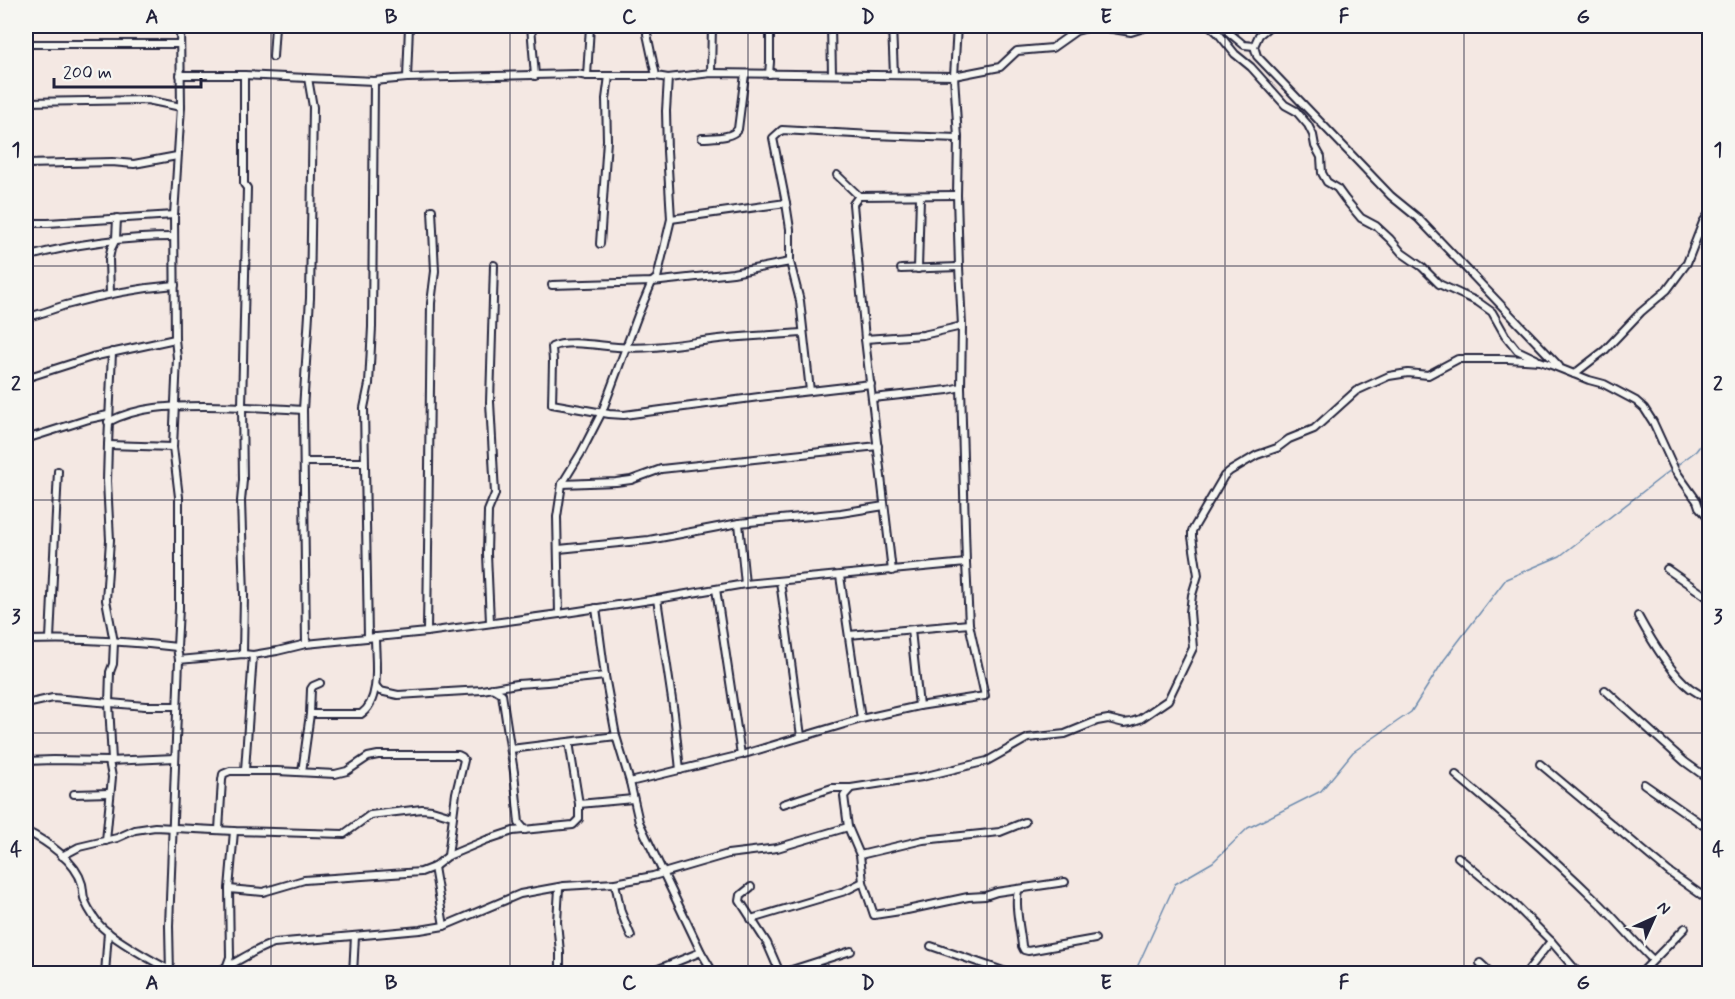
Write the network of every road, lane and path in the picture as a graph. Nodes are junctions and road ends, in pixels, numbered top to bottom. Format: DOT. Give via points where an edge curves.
graph roads {
  1 [pos="180,26"];
  2 [pos="275,26"];
  3 [pos="409,26"];
  4 [pos="531,26"];
  5 [pos="590,26"];
  6 [pos="649,26"];
  7 [pos="712,26"];
  8 [pos="770,26"];
  9 [pos="831,26"];
  10 [pos="892,26"];
  11 [pos="957,26"];
  12 [pos="1150,26"];
  13 [pos="1210,26"];
  14 [pos="1221,26"];
  15 [pos="1270,26"];
  16 [pos="26,44"];
  17 [pos="179,44"];
  18 [pos="1254,45"];
  19 [pos="273,57"];
  20 [pos="711,73"];
  21 [pos="745,74"];
  22 [pos="769,74"];
  23 [pos="832,74"];
  24 [pos="180,75"];
  25 [pos="244,75"];
  26 [pos="894,75"];
  27 [pos="535,76"];
  28 [pos="587,76"];
  29 [pos="609,76"];
  30 [pos="656,76"];
  31 [pos="954,76"];
  32 [pos="308,78"];
  33 [pos="407,78"];
  34 [pos="668,78"];
  35 [pos="374,81"];
  36 [pos="26,102"];
  37 [pos="181,107"];
  38 [pos="702,138"];
  39 [pos="958,138"];
  40 [pos="177,156"];
  41 [pos="26,164"];
  42 [pos="837,175"];
  43 [pos="957,195"];
  44 [pos="859,196"];
  45 [pos="920,196"];
  46 [pos="786,202"];
  47 [pos="432,210"];
  48 [pos="1710,212"];
  49 [pos="174,215"];
  50 [pos="117,218"];
  51 [pos="671,219"];
  52 [pos="26,224"];
  53 [pos="174,237"];
  54 [pos="116,239"];
  55 [pos="600,244"];
  56 [pos="26,257"];
  57 [pos="790,262"];
  58 [pos="494,265"];
  59 [pos="959,267"];
  60 [pos="901,269"];
  61 [pos="918,269"];
  62 [pos="652,282"];
  63 [pos="175,285"];
  64 [pos="552,285"];
  65 [pos="110,294"];
  66 [pos="26,317"];
  67 [pos="962,326"];
  68 [pos="803,333"];
  69 [pos="175,339"];
  70 [pos="866,339"];
  71 [pos="625,348"];
  72 [pos="112,352"];
  73 [pos="1540,361"];
  74 [pos="1563,370"];
  75 [pos="1574,374"];
  76 [pos="26,378"];
  77 [pos="871,384"];
  78 [pos="961,390"];
  79 [pos="810,391"];
  80 [pos="873,398"];
  81 [pos="175,406"];
  82 [pos="242,406"];
  83 [pos="303,410"];
  84 [pos="602,412"];
  85 [pos="108,418"];
  86 [pos="26,439"];
  87 [pos="108,445"];
  88 [pos="878,446"];
  89 [pos="173,447"];
  90 [pos="304,462"];
  91 [pos="364,462"];
  92 [pos="58,471"];
  93 [pos="562,484"];
  94 [pos="884,506"];
  95 [pos="1710,519"];
  96 [pos="739,523"];
  97 [pos="559,549"];
  98 [pos="966,564"];
  99 [pos="1667,569"];
  100 [pos="892,571"];
  101 [pos="840,576"];
  102 [pos="780,581"];
  103 [pos="745,584"];
  104 [pos="716,589"];
  105 [pos="657,599"];
  106 [pos="1710,599"];
  107 [pos="596,608"];
  108 [pos="559,614"];
  109 [pos="1638,616"];
  110 [pos="490,622"];
  111 [pos="969,624"];
  112 [pos="911,630"];
  113 [pos="427,632"];
  114 [pos="849,635"];
  115 [pos="371,637"];
  116 [pos="50,639"];
  117 [pos="26,640"];
  118 [pos="114,642"];
  119 [pos="306,644"];
  120 [pos="177,646"];
  121 [pos="243,654"];
  122 [pos="253,655"];
  123 [pos="179,660"];
  124 [pos="605,676"];
  125 [pos="320,683"];
  126 [pos="506,685"];
  127 [pos="376,686"];
  128 [pos="492,688"];
  129 [pos="1605,690"];
  130 [pos="502,694"];
  131 [pos="1710,700"];
  132 [pos="109,703"];
  133 [pos="26,704"];
  134 [pos="176,706"];
  135 [pos="919,706"];
  136 [pos="310,714"];
  137 [pos="861,719"];
  138 [pos="615,736"];
  139 [pos="801,736"];
  140 [pos="569,742"];
  141 [pos="511,749"];
  142 [pos="741,755"];
  143 [pos="175,758"];
  144 [pos="26,761"];
  145 [pos="111,761"];
  146 [pos="119,761"];
  147 [pos="1540,764"];
  148 [pos="245,770"];
  149 [pos="680,770"];
  150 [pos="302,772"];
  151 [pos="1456,775"];
  152 [pos="112,777"];
  153 [pos="1710,780"];
  154 [pos="630,782"];
  155 [pos="1644,784"];
  156 [pos="851,788"];
  157 [pos="110,793"];
  158 [pos="74,794"];
  159 [pos="633,799"];
  160 [pos="579,804"];
  161 [pos="783,804"];
  162 [pos="452,816"];
  163 [pos="1025,822"];
  164 [pos="519,823"];
  165 [pos="848,827"];
  166 [pos="173,829"];
  167 [pos="219,830"];
  168 [pos="525,830"];
  169 [pos="26,831"];
  170 [pos="234,831"];
  171 [pos="513,831"];
  172 [pos="1710,831"];
  173 [pos="106,841"];
  174 [pos="860,855"];
  175 [pos="62,856"];
  176 [pos="448,856"];
  177 [pos="1458,857"];
  178 [pos="434,867"];
  179 [pos="664,876"];
  180 [pos="863,882"];
  181 [pos="1065,882"];
  182 [pos="615,883"];
  183 [pos="751,887"];
  184 [pos="559,888"];
  185 [pos="1019,889"];
  186 [pos="229,890"];
  187 [pos="1710,901"];
  188 [pos="752,919"];
  189 [pos="444,926"];
  190 [pos="1685,928"];
  191 [pos="108,932"];
  192 [pos="355,936"];
  193 [pos="631,936"];
  194 [pos="1095,939"];
  195 [pos="1551,941"];
  196 [pos="931,946"];
  197 [pos="851,951"];
  198 [pos="701,952"];
  199 [pos="1653,960"];
  200 [pos="1480,963"];
  201 [pos="227,971"];
  202 [pos="170,972"];
  203 [pos="780,973"];
  204 [pos="105,974"];
  205 [pos="181,974"];
  206 [pos="212,974"];
  207 [pos="353,974"];
  208 [pos="560,974"];
  209 [pos="646,974"];
  210 [pos="714,974"];
  211 [pos="1012,974"];
  212 [pos="1492,974"];
  213 [pos="1525,974"];
  214 [pos="1579,974"];
  215 [pos="1640,974"];
  1 -- 17 [label="street"];
  2 -- 19 [label="street"];
  3 -- 33 [label="street"];
  4 -- 27 [label="street"];
  5 -- 28 [label="street"];
  6 -- 30 [label="street"];
  7 -- 20 [label="street"];
  8 -- 22 [label="street"];
  9 -- 23 [label="street"];
  10 -- 26 [label="street"];
  11 -- 31 [label="street"];
  12 -- 31 [label="street" via="1131,32 1095,26 1076,31 1052,48 1017,51 1000,67"];
  13 -- 73 [label="street" via="1308,124 1327,182 1337,188 1361,218 1376,226 1439,284 1492,312 1517,350"];
  14 -- 18 [label="street" via="1244,45"];
  15 -- 18 [label="street"];
  16 -- 17 [label="street"];
  17 -- 24 [label="street"];
  18 -- 74 [label="street" via="1257,56"];
  20 -- 21 [label="street"];
  20 -- 34 [label="street"];
  21 -- 22 [label="street"];
  21 -- 38 [label="street" via="735,134"];
  22 -- 23 [label="street"];
  23 -- 26 [label="street"];
  24 -- 25 [label="street"];
  24 -- 37 [label="street"];
  25 -- 32 [label="street"];
  25 -- 82 [label="street" via="247,188"];
  26 -- 31 [label="street"];
  27 -- 28 [label="street"];
  27 -- 33 [label="street"];
  28 -- 29 [label="street"];
  29 -- 30 [label="street"];
  29 -- 55 [label="street"];
  30 -- 34 [label="street"];
  31 -- 39 [label="street"];
  32 -- 35 [label="street"];
  32 -- 83 [label="street" via="313,107 311,240"];
  33 -- 35 [label="street"];
  34 -- 51 [label="street"];
  35 -- 91 [label="street" via="372,327 364,408"];
  36 -- 37 [label="street" via="147,100"];
  37 -- 40 [label="street"];
  39 -- 43 [label="street"];
  39 -- 46 [label="street" via="782,130 773,138"];
  40 -- 41 [label="street" via="134,165"];
  40 -- 49 [label="street"];
  42 -- 44 [label="street"];
  43 -- 45 [label="street"];
  43 -- 59 [label="street"];
  44 -- 45 [label="street"];
  44 -- 70 [label="street" via="853,204"];
  45 -- 61 [label="street"];
  46 -- 51 [label="street"];
  46 -- 57 [label="street"];
  47 -- 113 [label="street" via="435,271 431,303"];
  48 -- 75 [label="street" via="1687,262 1666,290 1605,350"];
  49 -- 50 [label="street"];
  49 -- 53 [label="street"];
  50 -- 52 [label="street"];
  50 -- 54 [label="street"];
  51 -- 62 [label="street" via="661,265"];
  53 -- 54 [label="street"];
  53 -- 63 [label="street"];
  54 -- 56 [label="street"];
  54 -- 65 [label="street" via="109,259"];
  57 -- 62 [label="street"];
  57 -- 68 [label="street"];
  58 -- 110 [label="street" via="490,402 495,494 488,511 487,554"];
  59 -- 61 [label="street"];
  59 -- 67 [label="street"];
  60 -- 61 [label="street"];
  62 -- 64 [label="street"];
  62 -- 71 [label="street"];
  63 -- 65 [label="street"];
  63 -- 69 [label="street"];
  65 -- 66 [label="street"];
  67 -- 70 [label="street" via="923,335"];
  67 -- 78 [label="street"];
  68 -- 71 [label="street"];
  68 -- 79 [label="street"];
  69 -- 72 [label="street"];
  69 -- 81 [label="street"];
  70 -- 77 [label="street"];
  71 -- 84 [label="street"];
  71 -- 84 [label="street" via="577,344 552,347 552,404"];
  72 -- 76 [label="street"];
  72 -- 85 [label="street"];
  73 -- 74 [label="street"];
  73 -- 156 [label="street" via="1458,359 1428,375 1389,375 1356,391 1314,429 1257,455 1224,476 1192,531 1198,575 1190,612 1193,648 1168,700 1140,719 1124,723 1097,721 1065,734 1028,738 987,761 922,777"];
  74 -- 75 [label="street"];
  75 -- 95 [label="street" via="1617,390 1644,408 1675,470"];
  77 -- 79 [label="street"];
  77 -- 80 [label="street"];
  78 -- 80 [label="street"];
  78 -- 98 [label="street"];
  79 -- 84 [label="street" via="624,415"];
  80 -- 88 [label="street"];
  81 -- 82 [label="street"];
  81 -- 85 [label="street"];
  81 -- 89 [label="street"];
  82 -- 83 [label="street"];
  82 -- 121 [label="street"];
  83 -- 90 [label="street"];
  84 -- 93 [label="street"];
  85 -- 86 [label="street" via="89,419"];
  85 -- 87 [label="street"];
  87 -- 89 [label="street"];
  87 -- 118 [label="street" via="110,540 106,600"];
  88 -- 93 [label="street" via="661,469 616,482"];
  88 -- 94 [label="street"];
  89 -- 120 [label="street" via="178,497"];
  90 -- 91 [label="street"];
  90 -- 119 [label="street"];
  91 -- 115 [label="street"];
  92 -- 116 [label="street"];
  93 -- 97 [label="street" via="557,517"];
  94 -- 96 [label="street"];
  94 -- 100 [label="street"];
  96 -- 97 [label="street" via="649,540"];
  96 -- 103 [label="street"];
  97 -- 108 [label="street"];
  98 -- 100 [label="street"];
  98 -- 111 [label="street"];
  99 -- 106 [label="street"];
  100 -- 101 [label="street"];
  101 -- 102 [label="street"];
  101 -- 114 [label="street"];
  102 -- 103 [label="street"];
  102 -- 139 [label="street"];
  103 -- 104 [label="street"];
  104 -- 105 [label="street"];
  104 -- 142 [label="street"];
  105 -- 107 [label="street"];
  105 -- 149 [label="street"];
  107 -- 108 [label="street"];
  107 -- 124 [label="street"];
  108 -- 110 [label="street"];
  109 -- 131 [label="street" via="1681,679"];
  110 -- 113 [label="street"];
  111 -- 112 [label="street"];
  111 -- 135 [label="street" via="986,696"];
  112 -- 114 [label="street"];
  112 -- 135 [label="street"];
  113 -- 115 [label="street"];
  114 -- 137 [label="street"];
  115 -- 119 [label="street"];
  115 -- 127 [label="street"];
  116 -- 117 [label="street"];
  116 -- 118 [label="street"];
  118 -- 120 [label="street"];
  118 -- 132 [label="street"];
  119 -- 122 [label="street"];
  120 -- 123 [label="street"];
  121 -- 122 [label="street"];
  121 -- 123 [label="street"];
  122 -- 148 [label="street"];
  123 -- 134 [label="street"];
  124 -- 126 [label="street"];
  124 -- 138 [label="street"];
  125 -- 136 [label="street" via="311,688"];
  126 -- 128 [label="street"];
  126 -- 130 [label="street"];
  127 -- 128 [label="street" via="380,691 398,695"];
  127 -- 136 [label="street" via="368,709 361,714"];
  128 -- 130 [label="street"];
  129 -- 153 [label="street"];
  130 -- 141 [label="street"];
  132 -- 133 [label="street" via="53,698"];
  132 -- 134 [label="street"];
  132 -- 145 [label="street"];
  134 -- 143 [label="street"];
  135 -- 137 [label="street"];
  136 -- 150 [label="street"];
  137 -- 139 [label="street"];
  138 -- 140 [label="street"];
  138 -- 154 [label="street"];
  139 -- 142 [label="street"];
  140 -- 141 [label="street"];
  140 -- 160 [label="street"];
  141 -- 164 [label="street"];
  142 -- 149 [label="street"];
  143 -- 146 [label="street"];
  143 -- 166 [label="street"];
  144 -- 145 [label="street"];
  145 -- 146 [label="street"];
  145 -- 152 [label="street"];
  146 -- 152 [label="street"];
  147 -- 187 [label="street" via="1660,865"];
  148 -- 150 [label="street"];
  148 -- 167 [label="street" via="223,774"];
  149 -- 154 [label="street"];
  150 -- 162 [label="street" via="342,774 362,760 378,755 458,755 464,760"];
  151 -- 199 [label="street" via="1547,852"];
  152 -- 157 [label="street"];
  154 -- 159 [label="street"];
  155 -- 172 [label="street"];
  156 -- 161 [label="street" via="832,788"];
  156 -- 165 [label="street" via="844,796"];
  157 -- 158 [label="street"];
  157 -- 173 [label="street"];
  159 -- 160 [label="street"];
  159 -- 179 [label="street" via="639,822"];
  160 -- 168 [label="street" via="579,819 573,825"];
  162 -- 170 [label="street" via="422,809 370,815 344,834"];
  162 -- 176 [label="street"];
  163 -- 174 [label="street" via="1000,832 922,840"];
  164 -- 168 [label="street"];
  164 -- 171 [label="street"];
  165 -- 174 [label="street"];
  165 -- 179 [label="street" via="777,848 728,854"];
  166 -- 167 [label="street"];
  166 -- 173 [label="street" via="155,827"];
  166 -- 202 [label="street"];
  167 -- 170 [label="street"];
  168 -- 171 [label="street"];
  169 -- 175 [label="street"];
  170 -- 186 [label="street"];
  171 -- 176 [label="street"];
  173 -- 175 [label="street" via="79,847"];
  174 -- 180 [label="street"];
  175 -- 191 [label="street" via="77,873 86,903"];
  176 -- 178 [label="street"];
  177 -- 195 [label="street"];
  178 -- 186 [label="street" via="421,873 304,880 263,892"];
  178 -- 189 [label="street"];
  179 -- 182 [label="street"];
  179 -- 198 [label="street"];
  180 -- 185 [label="street" via="874,915"];
  180 -- 188 [label="street"];
  181 -- 185 [label="street"];
  182 -- 184 [label="street"];
  182 -- 193 [label="street"];
  183 -- 188 [label="street" via="739,898"];
  184 -- 189 [label="street" via="520,894"];
  184 -- 208 [label="street"];
  185 -- 194 [label="street" via="1016,894 1024,950"];
  186 -- 201 [label="street"];
  188 -- 203 [label="street"];
  189 -- 192 [label="street"];
  190 -- 199 [label="street"];
  191 -- 202 [label="street"];
  191 -- 204 [label="street"];
  192 -- 201 [label="street" via="274,943 261,947"];
  192 -- 207 [label="street"];
  195 -- 213 [label="street"];
  195 -- 214 [label="street"];
  196 -- 211 [label="street"];
  197 -- 203 [label="street"];
  198 -- 209 [label="street"];
  198 -- 210 [label="street"];
  199 -- 215 [label="street"];
  200 -- 212 [label="street"];
  201 -- 206 [label="street"];
  202 -- 205 [label="street"];
}
